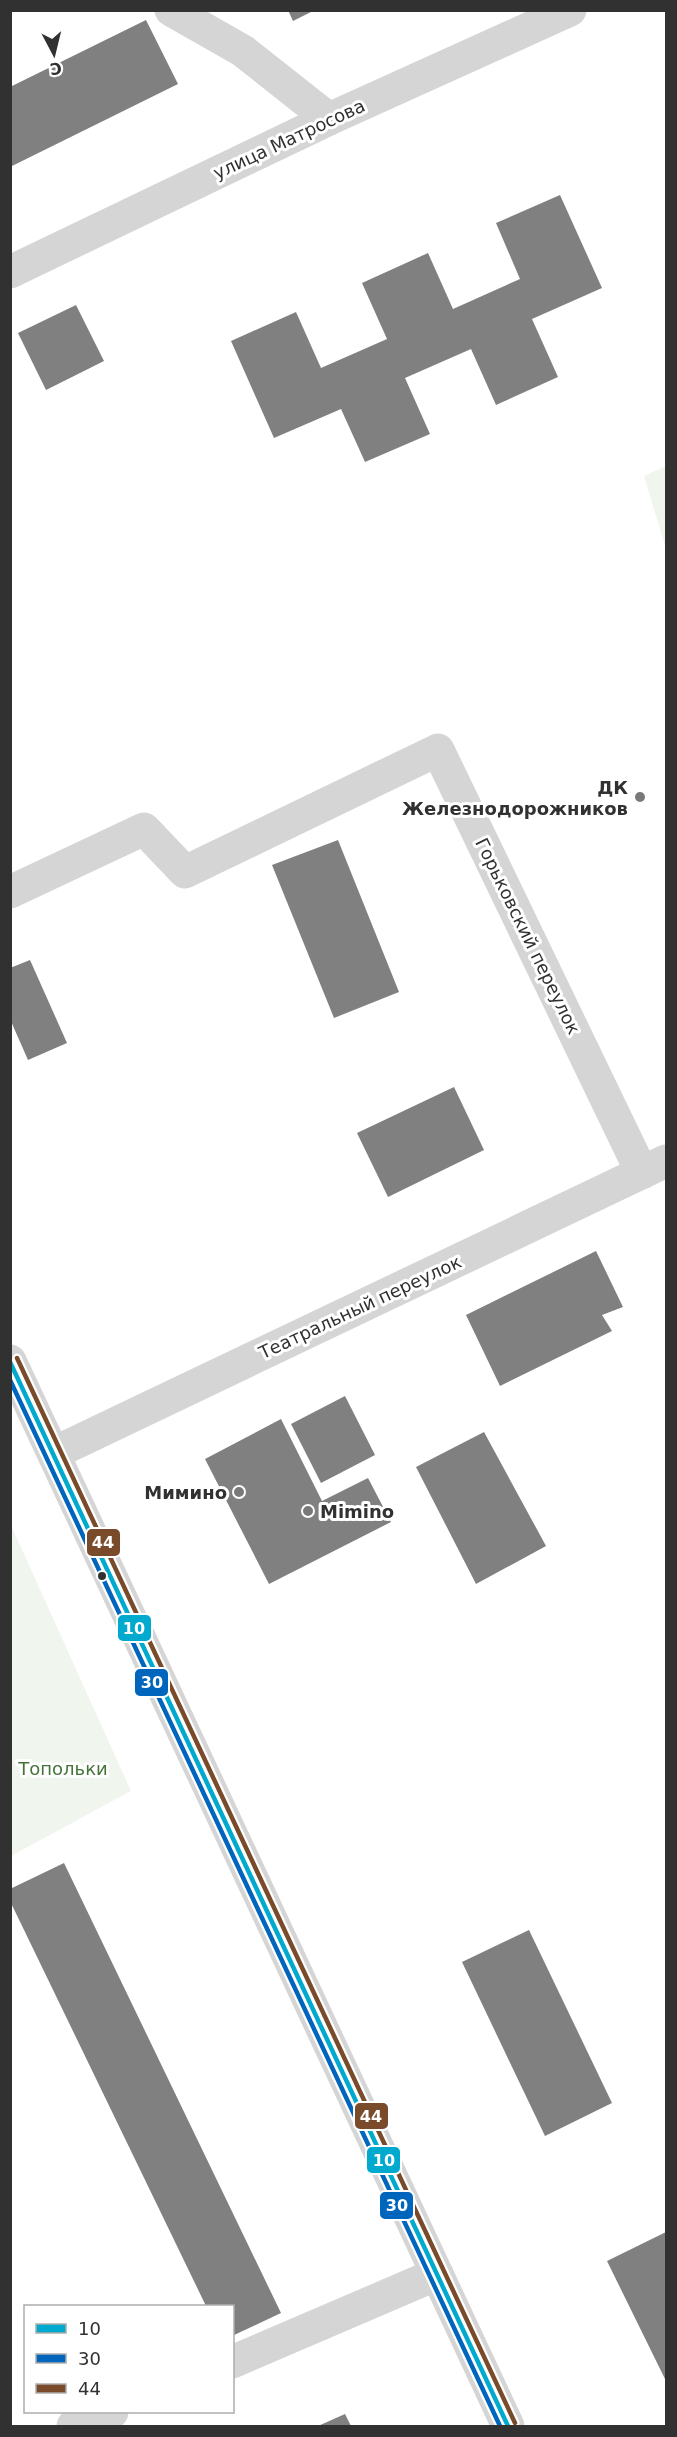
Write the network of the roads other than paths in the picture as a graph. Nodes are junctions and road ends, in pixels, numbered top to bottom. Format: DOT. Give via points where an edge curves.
graph roads {
  1 [pos="171,10"];
  2 [pos="570,10"];
  3 [pos="329,119"];
  4 [pos="10,272"];
  5 [pos="10,892"];
  6 [pos="654,1167"];
  7 [pos="10,1361"];
  8 [pos="54,1453"];
  9 [pos="437,2274"];
  10 [pos="234,2361"];
  11 [pos="109,2413"];
  12 [pos="73,2427"];
  13 [pos="508,2427"];
  1 -- 3 [label="street" via="243,51"];
  2 -- 3 [label="street, улица Матросова"];
  3 -- 4 [label="street, улица Матросова"];
  5 -- 6 [label="street, Горьковский переулок" via="144,829 185,872 438,750"];
  6 -- 8 [label="street, Театральный переулок"];
  7 -- 8 [label="street"];
  8 -- 9 [label="street"];
  9 -- 10 [label="street"];
  9 -- 13 [label="street"];
  11 -- 12 [label="street"];
}
